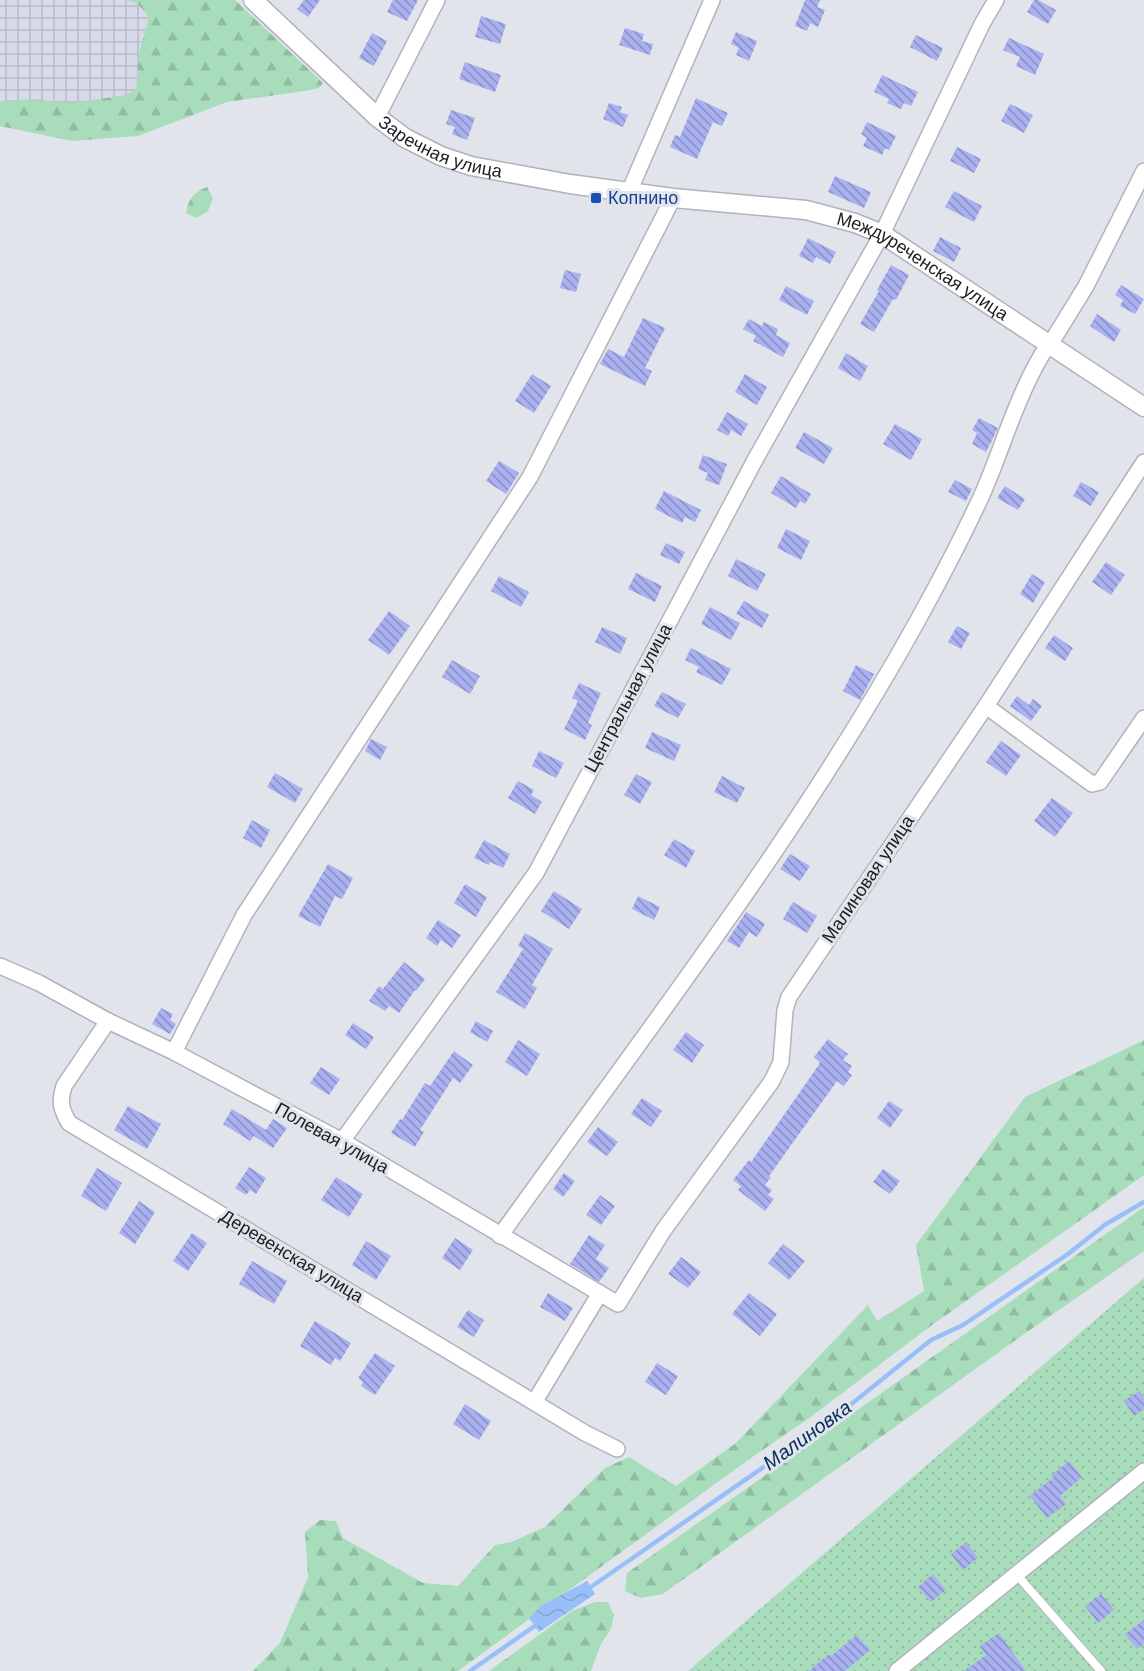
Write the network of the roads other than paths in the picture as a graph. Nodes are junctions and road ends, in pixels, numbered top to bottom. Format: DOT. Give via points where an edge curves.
graph roads {
  1 [pos="253,0"];
  2 [pos="437,0"];
  3 [pos="712,0"];
  4 [pos="996,0"];
  5 [pos="377,117"];
  6 [pos="1144,171"];
  7 [pos="629,192"];
  8 [pos="673,198"];
  9 [pos="882,234"];
  10 [pos="1047,345"];
  11 [pos="1144,407"];
  12 [pos="1144,462"];
  13 [pos="986,706"];
  14 [pos="1144,718"];
  15 [pos="0,966"];
  16 [pos="108,1021"];
  17 [pos="174,1052"];
  18 [pos="342,1142"];
  19 [pos="500,1236"];
  20 [pos="600,1293"];
  21 [pos="618,1304"];
  22 [pos="535,1401"];
  23 [pos="617,1449"];
  24 [pos="1144,1471"];
  25 [pos="1016,1574"];
  26 [pos="897,1671"];
  27 [pos="1101,1671"];
  1 -- 5 [label="street, Заречная улица"];
  2 -- 5 [label="street"];
  3 -- 7 [label="street"];
  4 -- 9 [label="street, Центральная улица"];
  5 -- 7 [label="street, Заречная улица" via="405,138 471,166"];
  6 -- 10 [label="street" via="1086,286"];
  7 -- 8 [label="street, Заречная улица"];
  8 -- 9 [label="street, Междуреченская улица" via="806,210"];
  8 -- 17 [label="street" via="530,477 244,915"];
  9 -- 10 [label="street, Междуреченская улица"];
  9 -- 18 [label="street, Центральная улица" via="756,458 536,873"];
  10 -- 11 [label="street, Междуреченская улица"];
  10 -- 19 [label="street" via="1023,389 981,497 918,620 842,749 686,979"];
  12 -- 13 [label="street, Малиновая улица"];
  13 -- 14 [label="street" via="1092,784 1100,782"];
  13 -- 21 [label="street, Малиновая улица" via="789,997 781,1062 772,1081 663,1231"];
  15 -- 16 [label="street, Полевая улица"];
  16 -- 17 [label="street, Полевая улица"];
  16 -- 22 [label="street, Деревенская улица" via="64,1086 61,1109 69,1123"];
  17 -- 18 [label="street, Полевая улица"];
  18 -- 19 [label="street, Полевая улица"];
  19 -- 20 [label="street, Полевая улица"];
  20 -- 21 [label="street, Полевая улица"];
  20 -- 22 [label="street"];
  22 -- 23 [label="street, Деревенская улица"];
  24 -- 25 [label="street"];
  25 -- 26 [label="street"];
  25 -- 27 [label="lane"];
}
